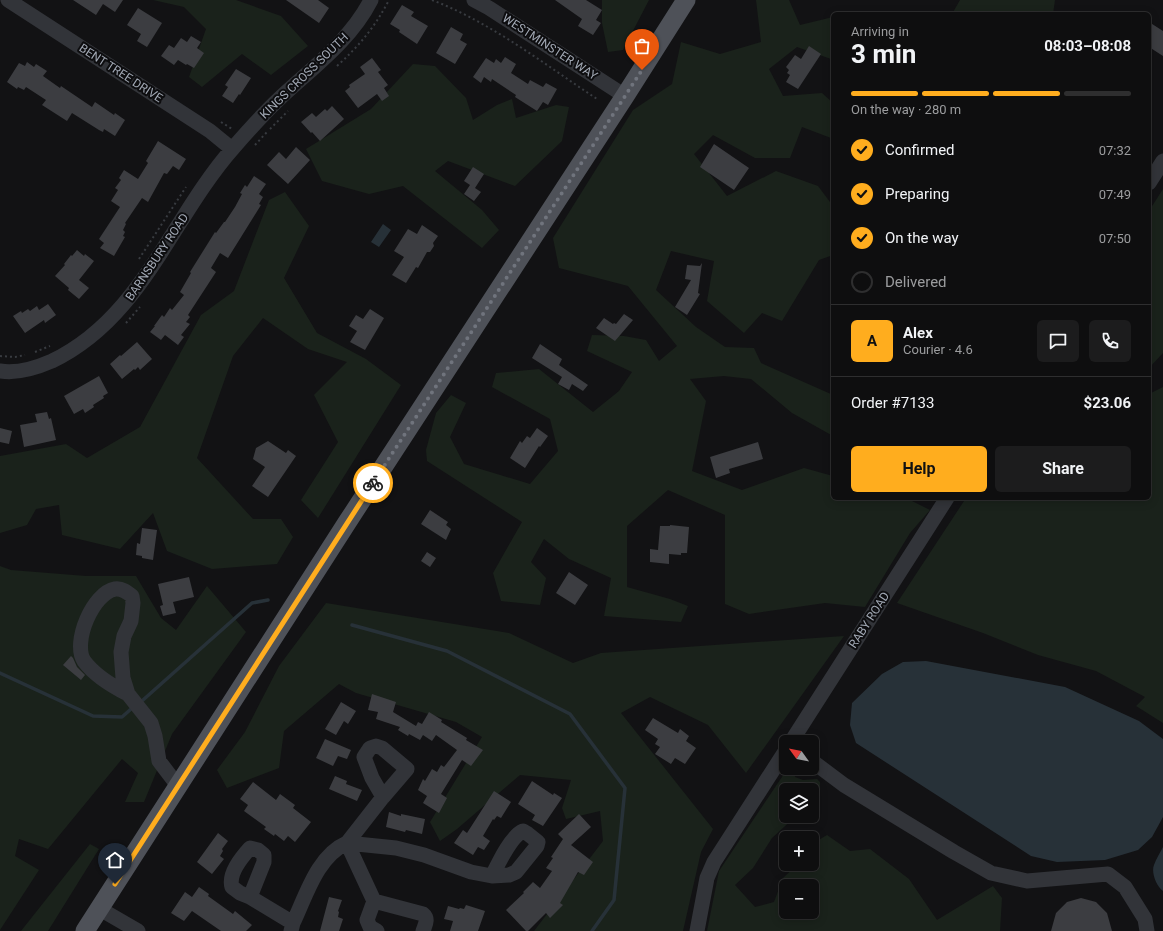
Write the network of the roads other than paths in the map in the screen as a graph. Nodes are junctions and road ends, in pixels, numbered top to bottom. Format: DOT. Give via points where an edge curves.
graph roads {
  1 [pos="8,0"];
  2 [pos="371,0"];
  3 [pos="474,0"];
  4 [pos="686,0"];
  5 [pos="625,96"];
  6 [pos="232,149"];
  7 [pos="1163,161"];
  8 [pos="1151,180"];
  9 [pos="0,371"];
  10 [pos="946,500"];
  11 [pos="128,694"];
  12 [pos="795,735"];
  13 [pos="779,761"];
  14 [pos="819,765"];
  15 [pos="178,786"];
  16 [pos="383,797"];
  17 [pos="347,842"];
  18 [pos="492,876"];
  19 [pos="250,896"];
  20 [pos="374,901"];
  21 [pos="100,909"];
  22 [pos="292,927"];
  23 [pos="85,931"];
  24 [pos="138,931"];
  25 [pos="377,931"];
  26 [pos="423,931"];
  27 [pos="697,931"];
  28 [pos="1147,931"];
  1 -- 6 [label="street, BENT TREE DRIVE" via="210,131"];
  2 -- 6 [label="street, KINGS CROSS SOUTH" via="344,39 279,99"];
  3 -- 5 [label="street, WESTMINSTER WAY"];
  4 -- 5 [label="main road"];
  5 -- 15 [label="main road"];
  6 -- 9 [label="street, BARNSBURY ROAD" via="180,221 139,286 107,323 72,350 44,365 23,371"];
  7 -- 8 [label="street"];
  10 -- 12 [label="street, RABY ROAD"];
  11 -- 11 [label="street" via="123,678 121,652 124,636 131,621 133,603 132,596 126,591 116,589 97,601 83,629 81,653 94,672"];
  11 -- 15 [label="street" via="151,723 159,761"];
  13 -- 27 [label="street" via="714,862 707,878"];
  14 -- 28 [label="street" via="844,785 992,873 1027,881 1108,874 1125,888 1145,919"];
  15 -- 21 [label="main road"];
  16 -- 17 [label="street"];
  17 -- 18 [label="street" via="396,848 471,872"];
  17 -- 20 [label="street"];
  17 -- 22 [label="street" via="339,846 322,863"];
  19 -- 22 [label="street"];
  20 -- 25 [label="street" via="367,920 370,927"];
  20 -- 26 [label="street" via="423,914 427,920"];
  21 -- 23 [label="main road"];
  21 -- 24 [label="street"];
}
